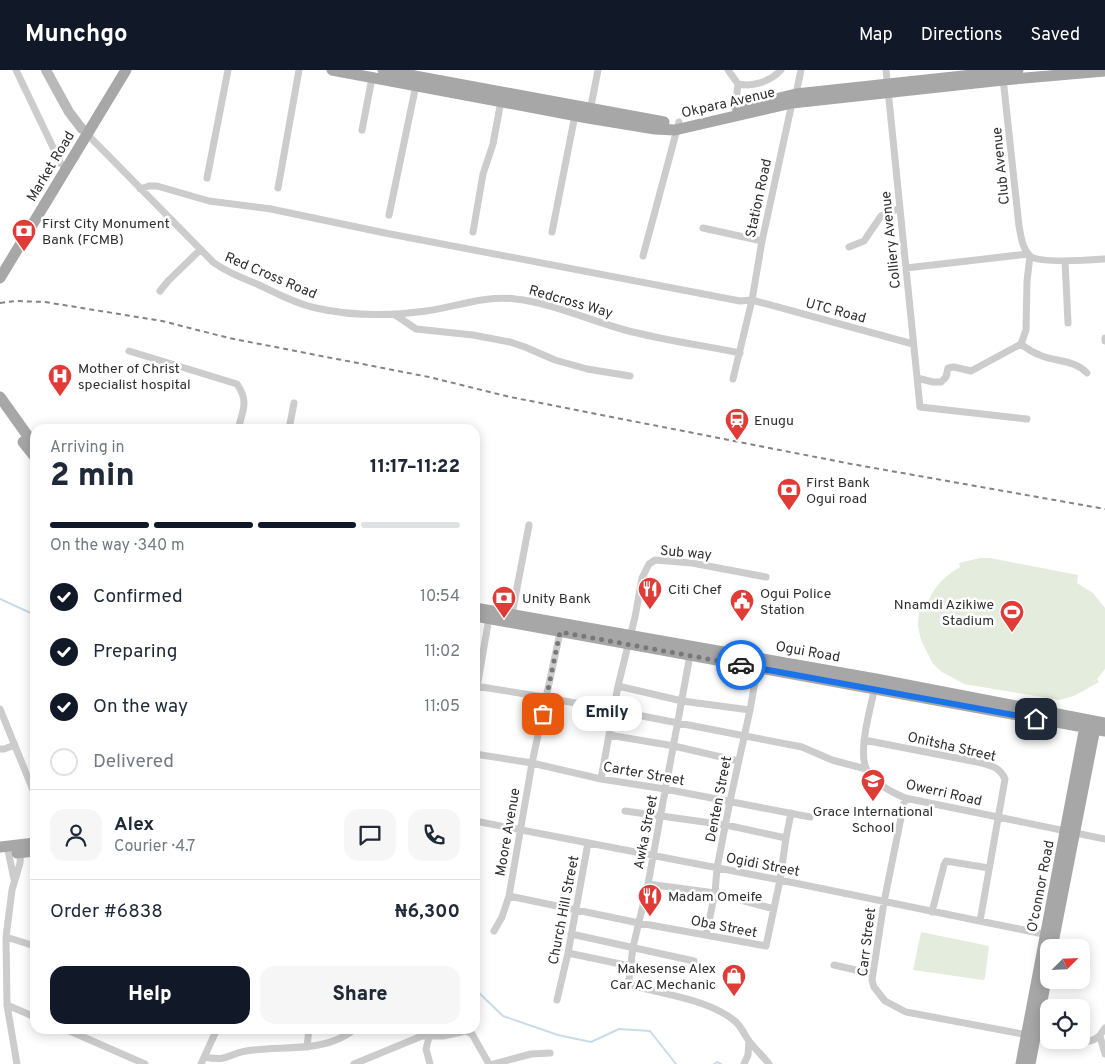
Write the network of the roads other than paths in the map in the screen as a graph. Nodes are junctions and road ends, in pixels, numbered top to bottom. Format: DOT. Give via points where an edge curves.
graph roads {
  1 [pos="16,70"];
  2 [pos="46,70"];
  3 [pos="118,70"];
  4 [pos="126,70"];
  5 [pos="228,70"];
  6 [pos="299,70"];
  7 [pos="332,70"];
  8 [pos="383,70"];
  9 [pos="598,70"];
  10 [pos="728,70"];
  11 [pos="781,70"];
  12 [pos="801,70"];
  13 [pos="886,70"];
  14 [pos="1018,70"];
  15 [pos="1105,71"];
  16 [pos="1003,74"];
  17 [pos="405,76"];
  18 [pos="372,78"];
  19 [pos="738,84"];
  20 [pos="416,85"];
  21 [pos="888,88"];
  22 [pos="794,98"];
  23 [pos="501,101"];
  24 [pos="533,102"];
  25 [pos="735,109"];
  26 [pos="589,113"];
  27 [pos="575,115"];
  28 [pos="677,126"];
  29 [pos="362,130"];
  30 [pos="84,131"];
  31 [pos="61,164"];
  32 [pos="207,178"];
  33 [pos="278,188"];
  34 [pos="140,189"];
  35 [pos="900,208"];
  36 [pos="389,215"];
  37 [pos="703,228"];
  38 [pos="473,232"];
  39 [pos="552,232"];
  40 [pos="762,241"];
  41 [pos="849,247"];
  42 [pos="200,250"];
  43 [pos="1029,255"];
  44 [pos="643,256"];
  45 [pos="1105,259"];
  46 [pos="1065,261"];
  47 [pos="0,266"];
  48 [pos="906,268"];
  49 [pos="0,278"];
  50 [pos="160,291"];
  51 [pos="752,300"];
  52 [pos="394,313"];
  53 [pos="1068,323"];
  54 [pos="913,344"];
  55 [pos="1021,344"];
  56 [pos="129,351"];
  57 [pos="740,353"];
  58 [pos="1087,373"];
  59 [pos="630,376"];
  60 [pos="917,378"];
  61 [pos="733,379"];
  62 [pos="0,397"];
  63 [pos="294,403"];
  64 [pos="0,410"];
  65 [pos="1027,419"];
  66 [pos="239,424"];
  67 [pos="290,424"];
  68 [pos="30,439"];
  69 [pos="30,450"];
  70 [pos="529,525"];
  71 [pos="766,577"];
  72 [pos="480,609"];
  73 [pos="512,614"];
  74 [pos="480,617"];
  75 [pos="490,618"];
  76 [pos="561,628"];
  77 [pos="629,639"];
  78 [pos="690,655"];
  79 [pos="758,663"];
  80 [pos="480,667"];
  81 [pos="875,684"];
  82 [pos="618,686"];
  83 [pos="480,687"];
  84 [pos="547,698"];
  85 [pos="682,701"];
  86 [pos="0,709"];
  87 [pos="750,710"];
  88 [pos="614,711"];
  89 [pos="677,724"];
  90 [pos="1072,725"];
  91 [pos="1097,726"];
  92 [pos="609,735"];
  93 [pos="744,736"];
  94 [pos="864,740"];
  95 [pos="16,745"];
  96 [pos="1086,745"];
  97 [pos="674,746"];
  98 [pos="0,749"];
  99 [pos="480,755"];
  100 [pos="738,761"];
  101 [pos="532,763"];
  102 [pos="866,769"];
  103 [pos="30,778"];
  104 [pos="601,779"];
  105 [pos="666,788"];
  106 [pos="905,798"];
  107 [pos="730,801"];
  108 [pos="625,811"];
  109 [pos="791,813"];
  110 [pos="661,817"];
  111 [pos="810,817"];
  112 [pos="999,817"];
  113 [pos="480,821"];
  114 [pos="726,826"];
  115 [pos="519,830"];
  116 [pos="1070,832"];
  117 [pos="786,838"];
  118 [pos="1105,839"];
  119 [pos="30,844"];
  120 [pos="588,844"];
  121 [pos="21,848"];
  122 [pos="30,849"];
  123 [pos="4,851"];
  124 [pos="652,856"];
  125 [pos="717,868"];
  126 [pos="989,868"];
  127 [pos="14,880"];
  128 [pos="780,880"];
  129 [pos="648,884"];
  130 [pos="716,893"];
  131 [pos="509,896"];
  132 [pos="884,902"];
  133 [pos="576,910"];
  134 [pos="774,910"];
  135 [pos="932,912"];
  136 [pos="980,921"];
  137 [pos="639,923"];
  138 [pos="494,930"];
  139 [pos="571,934"];
  140 [pos="706,935"];
  141 [pos="6,937"];
  142 [pos="1051,939"];
  143 [pos="30,944"];
  144 [pos="633,947"];
  145 [pos="568,953"];
  146 [pos="694,961"];
  147 [pos="834,965"];
  148 [pos="630,966"];
  149 [pos="873,974"];
  150 [pos="1041,989"];
  151 [pos="1043,989"];
  152 [pos="557,1000"];
  153 [pos="7,1005"];
  154 [pos="30,1015"];
  155 [pos="1105,1028"];
  156 [pos="76,1034"];
  157 [pos="215,1034"];
  158 [pos="308,1034"];
  159 [pos="346,1034"];
  160 [pos="422,1034"];
  161 [pos="449,1034"];
  162 [pos="472,1034"];
  163 [pos="1031,1036"];
  164 [pos="1100,1036"];
  165 [pos="426,1037"];
  166 [pos="1040,1038"];
  167 [pos="749,1041"];
  168 [pos="1090,1041"];
  169 [pos="307,1046"];
  170 [pos="550,1053"];
  171 [pos="1105,1054"];
  172 [pos="203,1060"];
  173 [pos="17,1064"];
  174 [pos="145,1064"];
  175 [pos="354,1064"];
  176 [pos="430,1064"];
  177 [pos="489,1064"];
  178 [pos="494,1064"];
  179 [pos="744,1064"];
  180 [pos="770,1064"];
  181 [pos="1021,1064"];
  182 [pos="1030,1064"];
  1 -- 31 [label="street"];
  2 -- 30 [label="street" via="69,112"];
  3 -- 30 [label="main road, Market Road"];
  4 -- 30 [label="main road, Market Road"];
  5 -- 32 [label="street"];
  6 -- 33 [label="street"];
  7 -- 18 [label="main road, Okpara Avenue"];
  8 -- 17 [label="main road, Okpara Avenue"];
  9 -- 26 [label="street"];
  10 -- 19 [label="street"];
  11 -- 19 [label="street" via="762,82"];
  12 -- 22 [label="street, Station Road"];
  13 -- 21 [label="street, Colliery Avenue"];
  14 -- 16 [label="main road, Okpara Avenue"];
  15 -- 16 [label="main road, Okpara Avenue"];
  16 -- 21 [label="main road, Okpara Avenue"];
  16 -- 43 [label="street, Club Avenue" via="1022,240"];
  17 -- 18 [label="main road, Okpara Avenue"];
  17 -- 20 [label="main road, Okpara Avenue"];
  17 -- 24 [label="main road, Okpara Avenue"];
  18 -- 29 [label="street"];
  19 -- 25 [label="street"];
  20 -- 23 [label="main road, Okpara Avenue"];
  20 -- 36 [label="street"];
  21 -- 22 [label="main road, Okpara Avenue"];
  21 -- 35 [label="street, Colliery Avenue"];
  22 -- 25 [label="main road, Okpara Avenue"];
  22 -- 28 [label="main road, Okpara Avenue"];
  22 -- 40 [label="street, Station Road"];
  23 -- 24 [label="main road, Okpara Avenue"];
  23 -- 38 [label="street"];
  24 -- 26 [label="main road, Okpara Avenue"];
  24 -- 27 [label="main road, Okpara Avenue"];
  25 -- 28 [label="main road, Okpara Avenue"];
  26 -- 27 [label="main road, Okpara Avenue"];
  26 -- 28 [label="main road, Okpara Avenue" via="656,129"];
  27 -- 39 [label="street"];
  28 -- 44 [label="street"];
  30 -- 31 [label="main road, Market Road"];
  30 -- 34 [label="street, Red Cross Road"];
  30 -- 49 [label="main road, Market Road"];
  31 -- 47 [label="main road, Market Road"];
  34 -- 42 [label="street, Red Cross Road"];
  34 -- 51 [label="street, UTC Road" via="157,186 209,201 271,209 654,285 740,301"];
  35 -- 41 [label="street" via="881,216 864,241"];
  35 -- 48 [label="street, Colliery Avenue"];
  37 -- 40 [label="street"];
  40 -- 51 [label="street, Station Road"];
  42 -- 50 [label="street"];
  42 -- 52 [label="street, Red Cross Road" via="227,271 308,306 337,312"];
  43 -- 46 [label="street" via="1038,260"];
  43 -- 48 [label="street"];
  43 -- 55 [label="street" via="1026,330"];
  45 -- 46 [label="street"];
  46 -- 53 [label="street"];
  48 -- 54 [label="street, Colliery Avenue"];
  51 -- 54 [label="street, UTC Road"];
  51 -- 57 [label="street, Station Road"];
  52 -- 57 [label="street, Redcross Way" via="440,309 497,297 512,298 650,336"];
  52 -- 59 [label="street" via="416,329 510,342 555,360"];
  54 -- 60 [label="street, Colliery Avenue"];
  55 -- 58 [label="street" via="1043,356 1076,364"];
  55 -- 60 [label="street" via="971,371 948,368 941,382"];
  56 -- 66 [label="street" via="237,384 245,401"];
  57 -- 61 [label="street, Station Road"];
  60 -- 65 [label="street, Colliery Avenue" via="920,407"];
  62 -- 68 [label="main road"];
  63 -- 67 [label="street"];
  64 -- 69 [label="main road"];
  70 -- 73 [label="street"];
  71 -- 77 [label="street, Sub way" via="692,563 652,561 642,578"];
  72 -- 73 [label="main road, Ogui Road"];
  73 -- 76 [label="main road, Ogui Road"];
  74 -- 75 [label="main road, Ogui Road"];
  75 -- 76 [label="main road, Ogui Road"];
  75 -- 80 [label="street"];
  76 -- 77 [label="main road, Ogui Road"];
  76 -- 84 [label="street"];
  77 -- 78 [label="main road, Ogui Road"];
  77 -- 79 [label="main road, Ogui Road"];
  77 -- 82 [label="street"];
  78 -- 79 [label="main road, Ogui Road"];
  78 -- 85 [label="street, Awka Street"];
  79 -- 81 [label="main road, Ogui Road"];
  79 -- 87 [label="street, Denten Street"];
  81 -- 90 [label="main road, Ogui Road"];
  81 -- 91 [label="main road, Ogui Road"];
  81 -- 94 [label="street"];
  82 -- 85 [label="street"];
  82 -- 88 [label="street"];
  83 -- 84 [label="street"];
  84 -- 88 [label="street"];
  84 -- 101 [label="street"];
  85 -- 87 [label="street"];
  85 -- 89 [label="street, Awka Street"];
  86 -- 95 [label="street"];
  87 -- 93 [label="street, Denten Street"];
  88 -- 89 [label="street"];
  88 -- 92 [label="street"];
  89 -- 93 [label="street"];
  89 -- 97 [label="street, Awka Street"];
  90 -- 91 [label="main road, Ogui Road"];
  90 -- 96 [label="main road"];
  91 -- 96 [label="main road, O'connor Road"];
  91 -- 96 [label="main road" via="1097,737"];
  92 -- 97 [label="street"];
  92 -- 104 [label="street"];
  93 -- 100 [label="street, Denten Street"];
  93 -- 102 [label="street" via="802,747 832,760"];
  94 -- 102 [label="street"];
  94 -- 112 [label="street, Onitsha Street" via="996,767 1005,779"];
  95 -- 98 [label="street"];
  95 -- 103 [label="street"];
  96 -- 116 [label="main road, O'connor Road"];
  97 -- 100 [label="street"];
  97 -- 105 [label="street, Awka Street"];
  99 -- 101 [label="street, Carter Street"];
  100 -- 107 [label="street, Denten Street"];
  101 -- 104 [label="street, Carter Street"];
  101 -- 115 [label="street, Moore Avenue"];
  102 -- 106 [label="street, Owerri Road" via="884,788"];
  104 -- 105 [label="street, Carter Street"];
  105 -- 107 [label="street, Carter Street"];
  105 -- 110 [label="street, Awka Street"];
  106 -- 112 [label="street, Owerri Road"];
  106 -- 132 [label="street, Carr Street"];
  107 -- 109 [label="street, Carter Street"];
  107 -- 114 [label="street, Denten Street"];
  108 -- 110 [label="street"];
  109 -- 111 [label="street, Carter Street"];
  109 -- 117 [label="street, Oba Street"];
  110 -- 114 [label="street"];
  110 -- 124 [label="street, Awka Street"];
  112 -- 116 [label="street, Owerri Road"];
  112 -- 126 [label="street, Onitsha Street"];
  113 -- 115 [label="street, Ogidi Street"];
  114 -- 117 [label="street"];
  114 -- 125 [label="street, Denten Street"];
  115 -- 120 [label="street, Ogidi Street"];
  115 -- 131 [label="street, Moore Avenue"];
  116 -- 118 [label="street, Owerri Road"];
  116 -- 142 [label="main road, O'connor Road"];
  117 -- 128 [label="street, Oba Street"];
  119 -- 121 [label="main road"];
  120 -- 124 [label="street, Ogidi Street"];
  120 -- 133 [label="street, Church Hill Street"];
  121 -- 122 [label="main road"];
  121 -- 123 [label="main road"];
  121 -- 127 [label="street"];
  123 -- 127 [label="street"];
  124 -- 125 [label="street, Ogidi Street"];
  124 -- 129 [label="street, Awka Street"];
  125 -- 128 [label="street, Ogidi Street"];
  125 -- 130 [label="street, Denten Street"];
  126 -- 135 [label="street" via="946,861"];
  126 -- 136 [label="street, Onitsha Street"];
  127 -- 141 [label="street"];
  128 -- 132 [label="street, Ogidi Street"];
  128 -- 134 [label="street, Oba Street"];
  129 -- 130 [label="street"];
  129 -- 137 [label="street, Awka Street"];
  130 -- 134 [label="street"];
  130 -- 140 [label="street, Denten Street"];
  131 -- 133 [label="street, Moore Avenue"];
  131 -- 138 [label="street"];
  132 -- 135 [label="street, Ogidi Street"];
  132 -- 149 [label="street, Carr Street"];
  133 -- 137 [label="street, Moore Avenue"];
  133 -- 139 [label="street, Church Hill Street"];
  134 -- 140 [label="street, Oba Street" via="765,947"];
  135 -- 136 [label="street, Ogidi Street"];
  136 -- 142 [label="street, Ogidi Street"];
  137 -- 140 [label="street, Oba Street"];
  137 -- 144 [label="street, Awka Street"];
  139 -- 144 [label="street"];
  139 -- 145 [label="street, Church Hill Street"];
  141 -- 143 [label="street"];
  141 -- 153 [label="street"];
  144 -- 146 [label="street"];
  144 -- 148 [label="street, Awka Street"];
  145 -- 148 [label="street"];
  145 -- 152 [label="street, Church Hill Street"];
  147 -- 149 [label="street"];
  148 -- 167 [label="street, Awka Street" via="630,983 634,986 719,1010 737,1023"];
  149 -- 163 [label="street, Carr Street" via="878,994 906,1012"];
  150 -- 163 [label="main road, O'connor Road"];
  151 -- 163 [label="main road"];
  153 -- 154 [label="street"];
  153 -- 173 [label="street"];
  155 -- 164 [label="street"];
  156 -- 174 [label="street"];
  157 -- 172 [label="street"];
  158 -- 169 [label="street"];
  159 -- 169 [label="street" via="332,1042"];
  160 -- 165 [label="street"];
  161 -- 165 [label="street"];
  162 -- 177 [label="street"];
  163 -- 166 [label="street, Carr Street"];
  163 -- 181 [label="main road"];
  163 -- 182 [label="main road"];
  164 -- 168 [label="street"];
  164 -- 171 [label="street"];
  165 -- 175 [label="street"];
  165 -- 176 [label="street"];
  167 -- 179 [label="street"];
  167 -- 180 [label="street"];
  169 -- 172 [label="street" via="247,1051 222,1060"];
  170 -- 178 [label="street" via="531,1054"];
}
